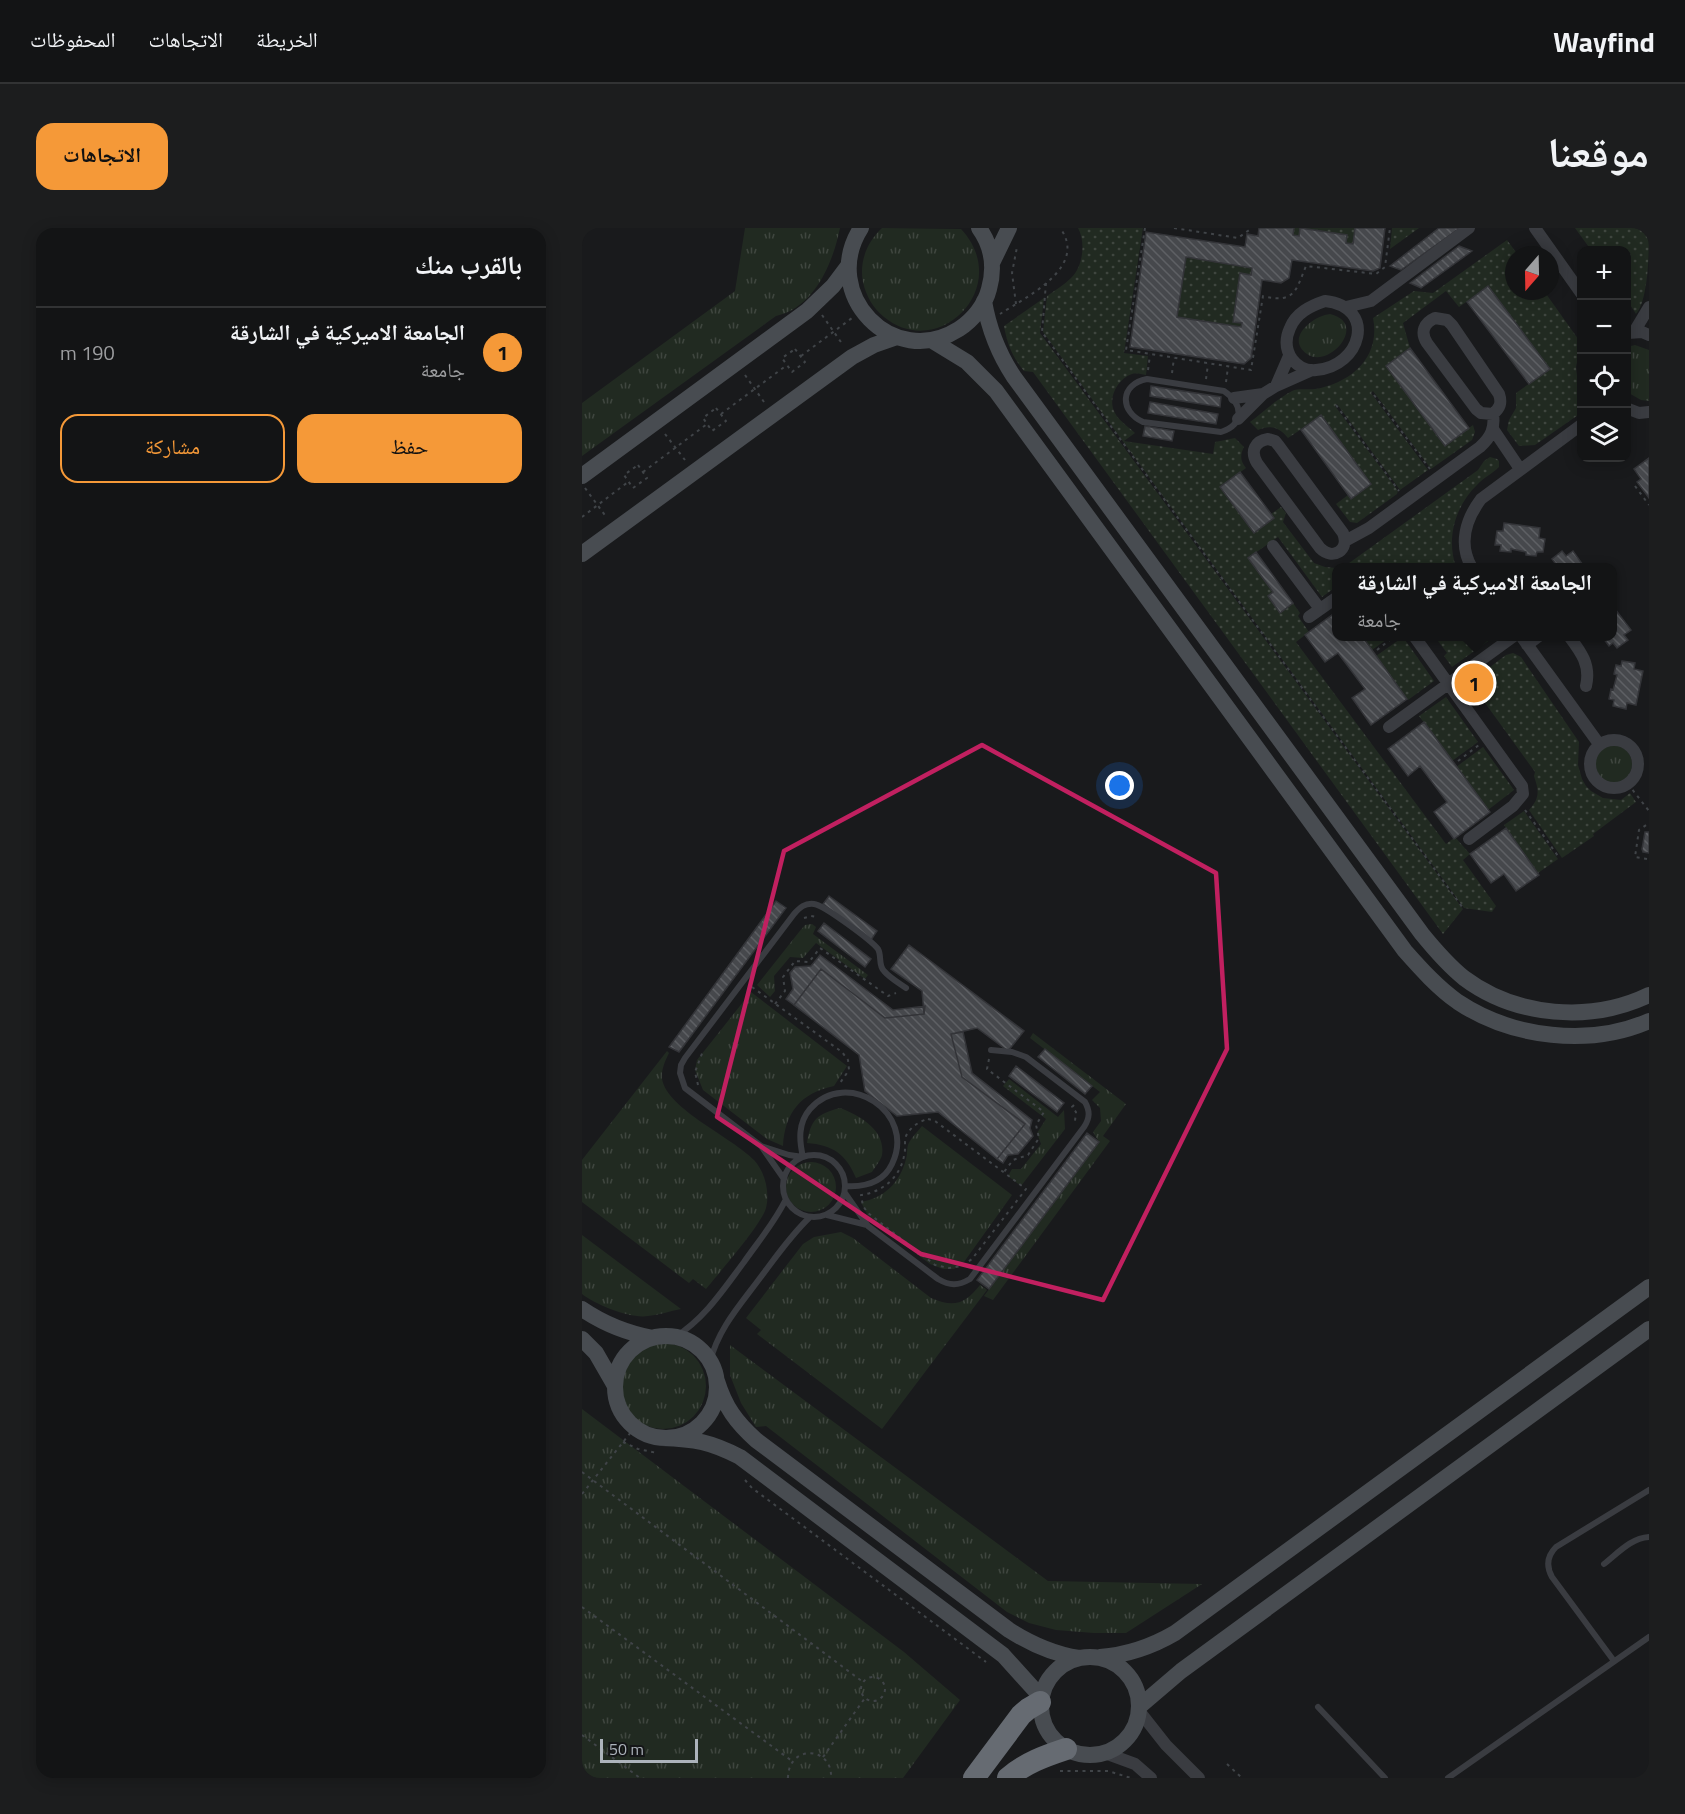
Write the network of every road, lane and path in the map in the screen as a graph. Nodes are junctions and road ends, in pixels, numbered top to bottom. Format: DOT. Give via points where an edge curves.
graph roads {
  1 [pos="979,228"];
  2 [pos="1009,228"];
  3 [pos="1060,228"];
  4 [pos="1145,228"];
  5 [pos="1174,228"];
  6 [pos="1252,228"];
  7 [pos="1390,228"];
  8 [pos="1468,228"];
  9 [pos="1535,228"];
  10 [pos="856,233"];
  11 [pos="1018,243"];
  12 [pos="992,262"];
  13 [pos="848,267"];
  14 [pos="1046,283"];
  15 [pos="1577,286"];
  16 [pos="1371,300"];
  17 [pos="984,301"];
  18 [pos="1016,304"];
  19 [pos="814,305"];
  20 [pos="1346,307"];
  21 [pos="1649,307"];
  22 [pos="862,310"];
  23 [pos="988,322"];
  24 [pos="1358,324"];
  25 [pos="1649,324"];
  26 [pos="1631,331"];
  27 [pos="833,332"];
  28 [pos="1631,332"];
  29 [pos="1649,335"];
  30 [pos="897,337"];
  31 [pos="931,340"];
  32 [pos="1150,354"];
  33 [pos="801,356"];
  34 [pos="1289,356"];
  35 [pos="852,357"];
  36 [pos="1174,358"];
  37 [pos="736,363"];
  38 [pos="1208,363"];
  39 [pos="787,366"];
  40 [pos="1228,366"];
  41 [pos="1312,370"];
  42 [pos="1147,379"];
  43 [pos="1171,382"];
  44 [pos="1276,386"];
  45 [pos="1205,387"];
  46 [pos="755,389"];
  47 [pos="1263,394"];
  48 [pos="1229,395"];
  49 [pos="1374,395"];
  50 [pos="1336,405"];
  51 [pos="1631,410"];
  52 [pos="1649,412"];
  53 [pos="721,414"];
  54 [pos="773,414"];
  55 [pos="1493,414"];
  56 [pos="1238,419"];
  57 [pos="656,422"];
  58 [pos="707,424"];
  59 [pos="1577,428"];
  60 [pos="1493,429"];
  61 [pos="676,447"];
  62 [pos="1520,469"];
  63 [pos="643,472"];
  64 [pos="694,472"];
  65 [pos="582,476"];
  66 [pos="1437,478"];
  67 [pos="629,482"];
  68 [pos="582,484"];
  69 [pos="1635,486"];
  70 [pos="1406,501"];
  71 [pos="597,505"];
  72 [pos="1649,505"];
  73 [pos="582,517"];
  74 [pos="615,530"];
  75 [pos="1345,541"];
  76 [pos="1273,546"];
  77 [pos="582,554"];
  78 [pos="1471,563"];
  79 [pos="1332,601"];
  80 [pos="1320,609"];
  81 [pos="1309,617"];
  82 [pos="1389,641"];
  83 [pos="1418,641"];
  84 [pos="1507,641"];
  85 [pos="1524,641"];
  86 [pos="1572,641"];
  87 [pos="1377,650"];
  88 [pos="1448,684"];
  89 [pos="1586,686"];
  90 [pos="1389,727"];
  91 [pos="1488,738"];
  92 [pos="1599,744"];
  93 [pos="1458,761"];
  94 [pos="1643,763"];
  95 [pos="1628,784"];
  96 [pos="1518,800"];
  97 [pos="1649,811"];
  98 [pos="1649,823"];
  99 [pos="1469,839"];
  100 [pos="1558,856"];
  101 [pos="1647,859"];
  102 [pos="826,908"];
  103 [pos="1463,908"];
  104 [pos="799,923"];
  105 [pos="752,987"];
  106 [pos="906,988"];
  107 [pos="1649,995"];
  108 [pos="775,1004"];
  109 [pos="1649,1021"];
  110 [pos="991,1050"];
  111 [pos="703,1051"];
  112 [pos="837,1087"];
  113 [pos="702,1090"];
  114 [pos="1079,1097"];
  115 [pos="1071,1130"];
  116 [pos="760,1146"];
  117 [pos="803,1157"];
  118 [pos="1003,1172"];
  119 [pos="784,1179"];
  120 [pos="845,1190"];
  121 [pos="785,1201"];
  122 [pos="827,1215"];
  123 [pos="810,1217"];
  124 [pos="868,1226"];
  125 [pos="1649,1287"];
  126 [pos="582,1309"];
  127 [pos="1645,1334"];
  128 [pos="675,1337"];
  129 [pos="653,1338"];
  130 [pos="582,1339"];
  131 [pos="710,1362"];
  132 [pos="717,1381"];
  133 [pos="615,1386"];
  134 [pos="635,1427"];
  135 [pos="622,1442"];
  136 [pos="661,1445"];
  137 [pos="582,1472"];
  138 [pos="744,1478"];
  139 [pos="593,1480"];
  140 [pos="1649,1490"];
  141 [pos="582,1494"];
  142 [pos="1649,1538"];
  143 [pos="1604,1564"];
  144 [pos="582,1606"];
  145 [pos="1649,1636"];
  146 [pos="1079,1658"];
  147 [pos="1100,1658"];
  148 [pos="1614,1661"];
  149 [pos="989,1663"];
  150 [pos="863,1682"];
  151 [pos="865,1698"];
  152 [pos="1041,1699"];
  153 [pos="1318,1707"];
  154 [pos="1140,1709"];
  155 [pos="582,1735"];
  156 [pos="1066,1749"];
  157 [pos="1105,1753"];
  158 [pos="823,1757"];
  159 [pos="792,1761"];
  160 [pos="1227,1764"];
  161 [pos="1056,1772"];
  162 [pos="640,1778"];
  163 [pos="788,1778"];
  164 [pos="831,1778"];
  165 [pos="974,1778"];
  166 [pos="1008,1778"];
  167 [pos="1131,1778"];
  168 [pos="1151,1778"];
  169 [pos="1199,1778"];
  170 [pos="1242,1778"];
  171 [pos="1385,1778"];
  172 [pos="1448,1778"];
  1 -- 12 [label="street"];
  2 -- 12 [label="street"];
  3 -- 14 [label="path" via="1066,240 1066,254 1061,269"];
  4 -- 32 [label="path" via="1126,350"];
  5 -- 6 [label="path" via="1238,238"];
  7 -- 40 [label="path" via="1384,267 1376,274 1305,266 1293,293 1280,299 1263,296 1251,370"];
  8 -- 16 [label="street"];
  9 -- 15 [label="street"];
  10 -- 13 [label="street"];
  11 -- 18 [label="path" via="1012,273"];
  12 -- 17 [label="street" via="991,282"];
  13 -- 19 [label="street"];
  13 -- 22 [label="street" via="851,290"];
  14 -- 18 [label="path"];
  14 -- 103 [label="path" via="1042,332"];
  16 -- 20 [label="street"];
  16 -- 24 [label="street"];
  17 -- 23 [label="street"];
  17 -- 31 [label="street" via="962,327"];
  18 -- 23 [label="path"];
  19 -- 27 [label="path"];
  19 -- 37 [label="street"];
  20 -- 24 [label="street"];
  20 -- 34 [label="street" via="1325,301 1301,313 1286,336"];
  21 -- 26 [label="street"];
  22 -- 27 [label="path"];
  22 -- 30 [label="street" via="881,329"];
  23 -- 107 [label="street" via="998,351 1014,377 1442,958 1490,994 1548,1011 1608,1009"];
  24 -- 41 [label="street" via="1354,346 1347,357 1331,367"];
  25 -- 29 [label="street"];
  27 -- 33 [label="path"];
  27 -- 35 [label="path"];
  28 -- 29 [label="street"];
  30 -- 31 [label="street"];
  30 -- 35 [label="street"];
  31 -- 109 [label="street" via="967,362 996,391 1405,951 1430,979 1467,1007 1528,1031 1565,1036 1603,1034"];
  32 -- 36 [label="path"];
  32 -- 42 [label="path"];
  33 -- 39 [label="path" via="805,362 792,372"];
  33 -- 39 [label="path" via="795,349 782,358"];
  34 -- 41 [label="street"];
  34 -- 44 [label="street"];
  35 -- 54 [label="street"];
  36 -- 38 [label="path"];
  36 -- 43 [label="path"];
  37 -- 46 [label="path"];
  37 -- 57 [label="street"];
  38 -- 40 [label="path"];
  38 -- 45 [label="path"];
  39 -- 46 [label="path"];
  40 -- 48 [label="path"];
  41 -- 44 [label="street"];
  42 -- 43 [label="lane"];
  42 -- 56 [label="lane" via="1132,386 1126,402 1128,411 1143,422 1221,432 1229,430"];
  43 -- 45 [label="lane"];
  44 -- 47 [label="street"];
  45 -- 48 [label="lane"];
  46 -- 53 [label="path"];
  46 -- 54 [label="path"];
  47 -- 48 [label="street"];
  47 -- 56 [label="street"];
  48 -- 56 [label="lane" via="1238,405"];
  49 -- 66 [label="path"];
  50 -- 70 [label="path"];
  51 -- 52 [label="street"];
  53 -- 58 [label="path" via="716,408 703,418"];
  53 -- 58 [label="path" via="726,421 712,431"];
  54 -- 64 [label="street"];
  55 -- 55 [label="street" via="1501,405 1499,394 1447,320 1429,321 1423,331 1426,343 1476,409"];
  55 -- 60 [label="street"];
  57 -- 61 [label="path"];
  57 -- 65 [label="street"];
  58 -- 61 [label="path"];
  59 -- 62 [label="street"];
  60 -- 62 [label="street"];
  60 -- 66 [label="street" via="1485,442"];
  61 -- 63 [label="path"];
  61 -- 64 [label="path"];
  62 -- 78 [label="street" via="1481,498 1473,510 1465,536"];
  63 -- 67 [label="path" via="647,478 633,488"];
  63 -- 67 [label="path" via="638,465 624,475"];
  64 -- 74 [label="street"];
  66 -- 70 [label="street"];
  67 -- 71 [label="path"];
  68 -- 71 [label="path"];
  69 -- 72 [label="path"];
  70 -- 75 [label="street"];
  71 -- 73 [label="path"];
  71 -- 74 [label="path"];
  74 -- 77 [label="street"];
  75 -- 75 [label="street" via="1275,441 1262,440 1256,444 1253,450 1257,463 1320,548 1336,554"];
  76 -- 80 [label="street"];
  79 -- 80 [label="street"];
  80 -- 81 [label="street"];
  82 -- 87 [label="path"];
  83 -- 88 [label="street"];
  84 -- 88 [label="street"];
  85 -- 92 [label="street"];
  86 -- 89 [label="street" via="1586,663"];
  88 -- 90 [label="street"];
  88 -- 91 [label="street"];
  91 -- 93 [label="path"];
  91 -- 96 [label="street" via="1522,786 1523,794"];
  92 -- 94 [label="street" via="1619,740"];
  92 -- 95 [label="street" via="1590,758 1592,775 1604,786"];
  94 -- 95 [label="street"];
  95 -- 97 [label="path"];
  96 -- 99 [label="street"];
  96 -- 100 [label="path"];
  98 -- 101 [label="path" via="1639,830 1635,857"];
  102 -- 104 [label="path" via="817,917 803,918"];
  102 -- 106 [label="lane" via="874,945 883,970"];
  102 -- 116 [label="lane" via="812,904 799,909 681,1065 685,1088"];
  105 -- 108 [label="path"];
  106 -- 108 [label="path" via="888,996 820,948 809,962 795,961 783,977 785,991"];
  108 -- 112 [label="path" via="848,1060 849,1070"];
  110 -- 114 [label="lane" via="1026,1057"];
  110 -- 118 [label="path" via="987,1069 1044,1113 1036,1125 1039,1138 1028,1155 1013,1160"];
  111 -- 113 [label="path" via="695,1072"];
  114 -- 115 [label="path" via="1072,1107 1076,1120"];
  114 -- 124 [label="lane" via="1088,1108 1088,1121 970,1279 954,1285 945,1283"];
  116 -- 117 [label="lane"];
  116 -- 119 [label="lane"];
  117 -- 119 [label="lane" via="789,1168"];
  117 -- 120 [label="lane" via="820,1156 836,1164"];
  117 -- 120 [label="lane" via="800,1128 816,1102 844,1092 871,1099 882,1107 897,1130 896,1156 891,1168 871,1184"];
  118 -- 118 [label="path" via="1026,1189 972,1259 962,1266 949,1269 935,1265 863,1206 861,1195 885,1187 897,1175 906,1135 920,1121 928,1119"];
  119 -- 121 [label="lane"];
  120 -- 122 [label="lane" via="840,1205"];
  120 -- 124 [label="lane"];
  121 -- 123 [label="lane"];
  121 -- 128 [label="lane" via="713,1304"];
  122 -- 123 [label="lane"];
  122 -- 124 [label="lane"];
  123 -- 131 [label="lane" via="787,1241 730,1318 717,1339"];
  125 -- 147 [label="street" via="1175,1633 1132,1653"];
  126 -- 129 [label="street" via="634,1335"];
  127 -- 154 [label="street" via="1181,1671"];
  128 -- 129 [label="street"];
  128 -- 131 [label="street" via="692,1343"];
  129 -- 133 [label="street" via="630,1351 622,1361"];
  130 -- 133 [label="street" via="596,1353"];
  131 -- 132 [label="street"];
  132 -- 136 [label="street" via="714,1403 703,1422"];
  132 -- 146 [label="street" via="731,1414 756,1440 1009,1630 1050,1651"];
  133 -- 134 [label="street" via="617,1401"];
  134 -- 135 [label="path"];
  134 -- 136 [label="street"];
  135 -- 136 [label="path" via="638,1449"];
  135 -- 139 [label="path"];
  136 -- 152 [label="street" via="702,1441 740,1457 1003,1655"];
  137 -- 139 [label="path"];
  138 -- 149 [label="path" via="752,1488"];
  139 -- 141 [label="path"];
  139 -- 150 [label="path"];
  140 -- 148 [label="lane" via="1556,1547 1548,1561 1552,1577"];
  142 -- 143 [label="lane" via="1632,1541"];
  144 -- 159 [label="path"];
  145 -- 148 [label="lane"];
  146 -- 147 [label="street"];
  146 -- 152 [label="street" via="1058,1668"];
  147 -- 154 [label="street" via="1125,1671 1136,1687"];
  148 -- 172 [label="lane"];
  150 -- 151 [label="path"];
  150 -- 151 [label="path" via="878,1679 884,1688 880,1698"];
  151 -- 158 [label="path"];
  152 -- 156 [label="street" via="1048,1733"];
  152 -- 165 [label="highway" via="1022,1715"];
  153 -- 171 [label="lane"];
  154 -- 157 [label="street" via="1129,1737"];
  154 -- 169 [label="street" via="1166,1745"];
  155 -- 162 [label="path"];
  156 -- 157 [label="street" via="1085,1755"];
  156 -- 166 [label="highway" via="1032,1762"];
  157 -- 168 [label="street" via="1135,1764"];
  158 -- 159 [label="path" via="807,1753"];
  158 -- 164 [label="path"];
  159 -- 163 [label="path"];
  160 -- 170 [label="path"];
  161 -- 167 [label="path" via="1108,1771"];
}
